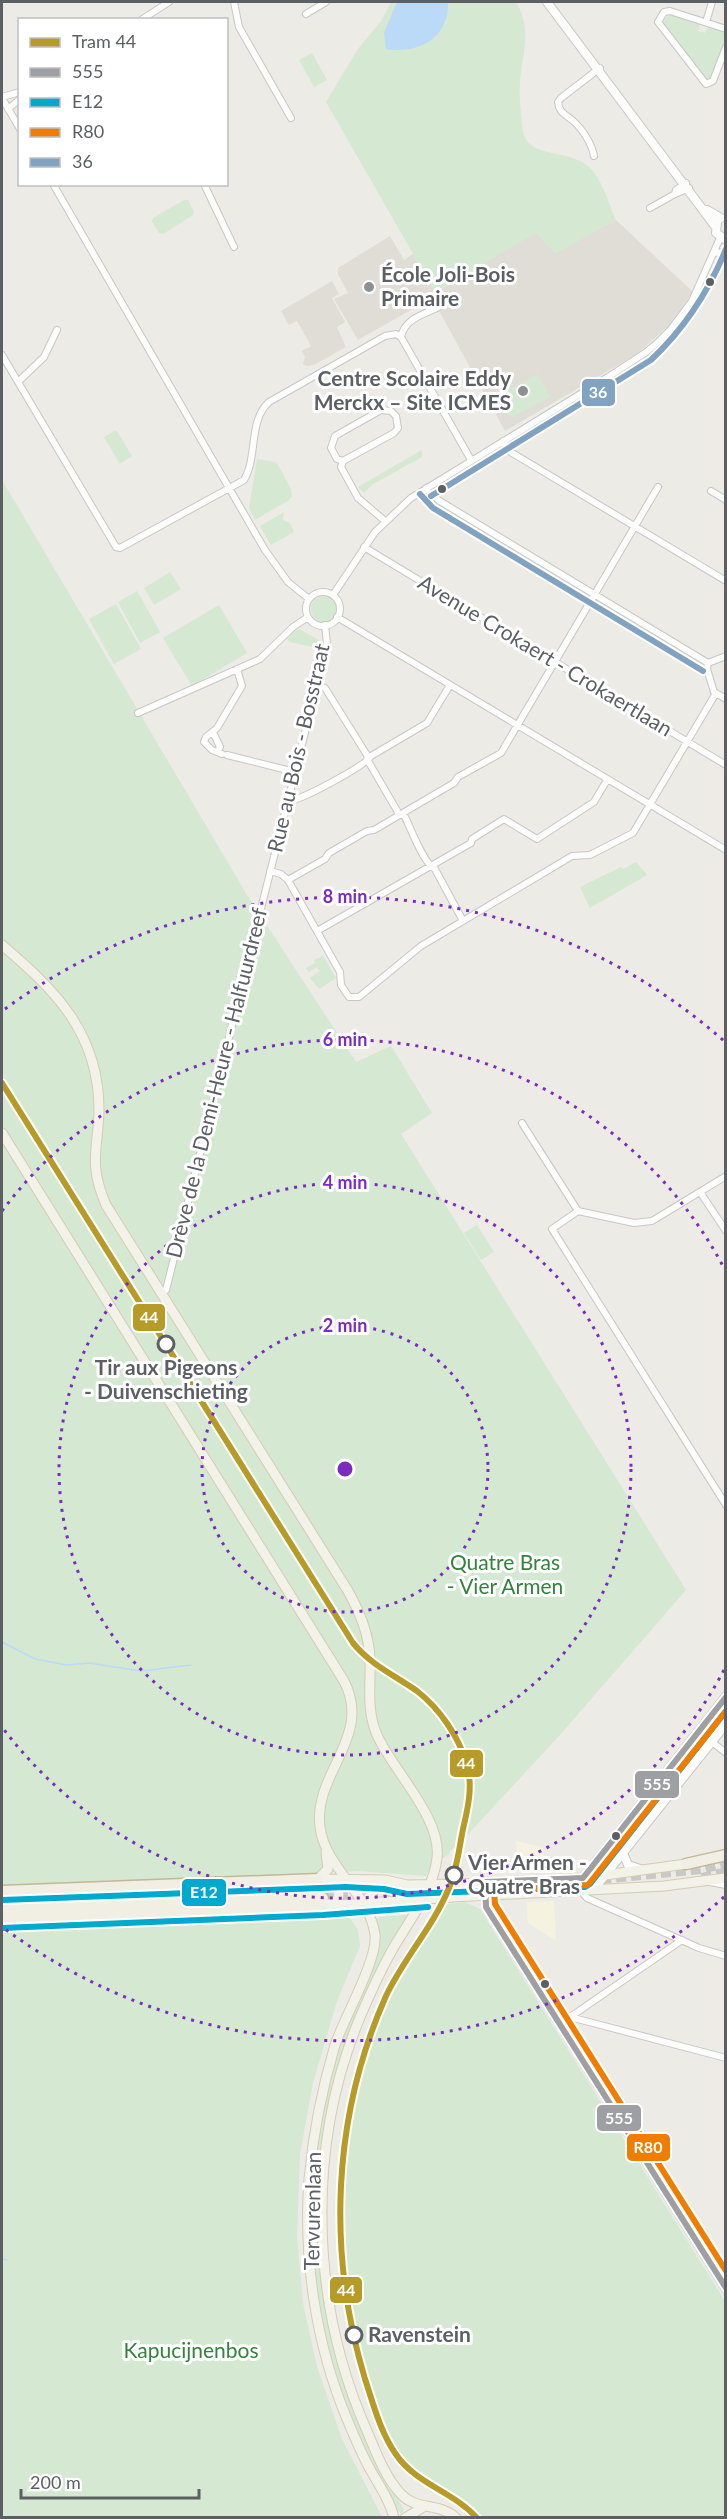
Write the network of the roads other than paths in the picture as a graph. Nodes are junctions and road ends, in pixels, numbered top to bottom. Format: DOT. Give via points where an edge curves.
graph roads {
  1 [pos="169,2"];
  2 [pos="234,2"];
  3 [pos="326,2"];
  4 [pos="549,2"];
  5 [pos="712,2"];
  6 [pos="306,14"];
  7 [pos="144,18"];
  8 [pos="706,22"];
  9 [pos="726,29"];
  10 [pos="726,47"];
  11 [pos="599,69"];
  12 [pos="18,93"];
  13 [pos="2,97"];
  14 [pos="18,101"];
  15 [pos="8,109"];
  16 [pos="291,118"];
  17 [pos="18,126"];
  18 [pos="594,156"];
  19 [pos="54,186"];
  20 [pos="205,186"];
  21 [pos="687,186"];
  22 [pos="650,208"];
  23 [pos="723,218"];
  24 [pos="715,226"];
  25 [pos="723,239"];
  26 [pos="234,247"];
  27 [pos="726,252"];
  28 [pos="714,253"];
  29 [pos="437,308"];
  30 [pos="57,330"];
  31 [pos="401,337"];
  32 [pos="2,355"];
  33 [pos="18,382"];
  34 [pos="503,441"];
  35 [pos="471,460"];
  36 [pos="343,461"];
  37 [pos="658,487"];
  38 [pos="230,488"];
  39 [pos="426,488"];
  40 [pos="711,491"];
  41 [pos="726,500"];
  42 [pos="385,521"];
  43 [pos="634,526"];
  44 [pos="364,547"];
  45 [pos="726,581"];
  46 [pos="594,594"];
  47 [pos="333,595"];
  48 [pos="309,599"];
  49 [pos="308,617"];
  50 [pos="337,617"];
  51 [pos="325,625"];
  52 [pos="726,656"];
  53 [pos="554,662"];
  54 [pos="708,663"];
  55 [pos="237,669"];
  56 [pos="317,685"];
  57 [pos="450,685"];
  58 [pos="716,693"];
  59 [pos="726,699"];
  60 [pos="138,714"];
  61 [pos="517,725"];
  62 [pos="213,732"];
  63 [pos="687,741"];
  64 [pos="222,754"];
  65 [pos="368,761"];
  66 [pos="726,765"];
  67 [pos="295,772"];
  68 [pos="607,780"];
  69 [pos="288,801"];
  70 [pos="648,804"];
  71 [pos="399,814"];
  72 [pos="726,850"];
  73 [pos="430,867"];
  74 [pos="270,871"];
  75 [pos="288,880"];
  76 [pos="463,921"];
  77 [pos="317,932"];
  78 [pos="2,945"];
  79 [pos="522,1123"];
  80 [pos="2,1132"];
  81 [pos="726,1176"];
  82 [pos="700,1192"];
  83 [pos="578,1211"];
  84 [pos="726,1231"];
  85 [pos="161,1293"];
  86 [pos="726,1505"];
  87 [pos="726,1696"];
  88 [pos="726,1724"];
  89 [pos="698,1731"];
  90 [pos="712,1742"];
  91 [pos="726,1753"];
  92 [pos="621,1830"];
  93 [pos="634,1839"];
  94 [pos="324,1844"];
  95 [pos="623,1853"];
  96 [pos="726,1855"];
  97 [pos="726,1860"];
  98 [pos="436,1864"];
  99 [pos="686,1864"];
  100 [pos="651,1870"];
  101 [pos="604,1876"];
  102 [pos="346,1878"];
  103 [pos="583,1878"];
  104 [pos="726,1878"];
  105 [pos="710,1881"];
  106 [pos="485,1882"];
  107 [pos="428,1884"];
  108 [pos="448,1884"];
  109 [pos="726,1884"];
  110 [pos="407,1885"];
  111 [pos="594,1889"];
  112 [pos="323,1890"];
  113 [pos="579,1890"];
  114 [pos="2,1891"];
  115 [pos="486,1895"];
  116 [pos="422,1899"];
  117 [pos="2,1900"];
  118 [pos="364,1902"];
  119 [pos="2,1910"];
  120 [pos="2,1919"];
  121 [pos="682,1940"];
  122 [pos="726,1956"];
  123 [pos="570,2017"];
  124 [pos="560,2024"];
  125 [pos="726,2058"];
  126 [pos="726,2289"];
  127 [pos="425,2506"];
  128 [pos="394,2517"];
  129 [pos="405,2517"];
  130 [pos="456,2517"];
  1 -- 7 [label="street"];
  2 -- 16 [label="street" via="238,27"];
  3 -- 6 [label="street"];
  4 -- 11 [label="street"];
  5 -- 8 [label="street"];
  8 -- 9 [label="street"];
  8 -- 10 [label="street" via="666,10 658,22 706,84 713,81"];
  11 -- 18 [label="street" via="558,102 561,112 574,121 593,148"];
  11 -- 21 [label="street"];
  12 -- 13 [label="street"];
  13 -- 15 [label="street"];
  14 -- 15 [label="street"];
  15 -- 17 [label="street"];
  19 -- 38 [label="street"];
  20 -- 26 [label="street"];
  21 -- 22 [label="street"];
  21 -- 23 [label="street" via="710,213"];
  21 -- 24 [label="street"];
  23 -- 24 [label="street"];
  24 -- 25 [label="street"];
  25 -- 28 [label="street"];
  27 -- 28 [label="street"];
  28 -- 34 [label="street" via="692,301 671,329 645,353"];
  29 -- 31 [label="street" via="409,322"];
  30 -- 33 [label="street" via="44,357"];
  31 -- 35 [label="street"];
  31 -- 38 [label="street" via="385,336 269,402 259,416 247,476"];
  32 -- 33 [label="street"];
  33 -- 38 [label="street" via="116,547 120,549"];
  34 -- 35 [label="street"];
  34 -- 43 [label="street" via="509,451"];
  35 -- 39 [label="street"];
  36 -- 36 [label="street" via="394,433 398,428 394,413 381,410 335,436 331,448 337,459"];
  36 -- 42 [label="street" via="341,467 358,498"];
  37 -- 43 [label="street"];
  38 -- 48 [label="street" via="276,567"];
  39 -- 42 [label="street"];
  39 -- 46 [label="street" via="438,500"];
  40 -- 41 [label="street"];
  42 -- 44 [label="street"];
  43 -- 45 [label="street"];
  43 -- 46 [label="street"];
  44 -- 47 [label="street"];
  44 -- 53 [label="street, Avenue Crokaert - Crokaertlaan"];
  46 -- 53 [label="street"];
  46 -- 54 [label="street"];
  47 -- 48 [label="street" via="322,592"];
  47 -- 50 [label="street" via="339,605"];
  48 -- 49 [label="street"];
  49 -- 51 [label="street" via="315,624"];
  49 -- 55 [label="street" via="260,658"];
  50 -- 51 [label="street"];
  50 -- 57 [label="street"];
  51 -- 56 [label="street, Rue au Bois - Bosstraat" via="327,644"];
  52 -- 54 [label="street"];
  53 -- 61 [label="street"];
  53 -- 63 [label="street, Avenue Crokaert - Crokaertlaan"];
  54 -- 58 [label="street"];
  55 -- 60 [label="street"];
  55 -- 62 [label="street" via="242,686"];
  56 -- 65 [label="street" via="325,688 343,714"];
  56 -- 67 [label="street, Rue au Bois - Bosstraat"];
  57 -- 61 [label="street"];
  57 -- 65 [label="street" via="427,723"];
  58 -- 59 [label="street"];
  58 -- 63 [label="street"];
  61 -- 68 [label="street"];
  61 -- 71 [label="street" via="501,753"];
  62 -- 64 [label="street"];
  62 -- 64 [label="street" via="204,742"];
  63 -- 66 [label="street, Avenue Crokaert - Crokaertlaan"];
  63 -- 70 [label="street"];
  64 -- 67 [label="street"];
  65 -- 69 [label="street" via="303,797"];
  65 -- 71 [label="street"];
  67 -- 69 [label="street, Rue au Bois - Bosstraat"];
  68 -- 70 [label="street"];
  68 -- 73 [label="street" via="594,802 537,838 504,819"];
  69 -- 74 [label="street, Rue au Bois - Bosstraat"];
  70 -- 72 [label="street"];
  70 -- 76 [label="street" via="633,833 590,855 572,856"];
  71 -- 73 [label="street" via="404,815"];
  71 -- 75 [label="street"];
  73 -- 76 [label="street" via="435,869"];
  73 -- 77 [label="street"];
  74 -- 75 [label="street" via="281,873"];
  74 -- 85 [label="street, Drève de la Demi-Heure - Halfuurdreef" via="166,1290"];
  75 -- 77 [label="street"];
  76 -- 77 [label="street" via="422,946 355,998 344,991 340,972"];
  78 -- 85 [label="main road" via="51,989 70,1012 86,1044 98,1094 94,1162 98,1184 106,1204"];
  79 -- 83 [label="street"];
  80 -- 94 [label="main road" via="344,1681 351,1697 353,1719 320,1806"];
  81 -- 82 [label="street"];
  82 -- 83 [label="street" via="657,1219 640,1223"];
  82 -- 84 [label="street"];
  83 -- 86 [label="street" via="552,1229"];
  85 -- 98 [label="main road, Tervurenlaan" via="361,1616 370,1651 370,1701 375,1730 434,1831"];
  87 -- 89 [label="street"];
  88 -- 90 [label="street"];
  89 -- 90 [label="street"];
  89 -- 92 [label="street"];
  90 -- 91 [label="street"];
  90 -- 93 [label="street"];
  92 -- 93 [label="street"];
  92 -- 103 [label="street"];
  93 -- 95 [label="street"];
  94 -- 102 [label="main road"];
  94 -- 112 [label="main road" via="328,1869"];
  95 -- 100 [label="street" via="630,1866"];
  95 -- 101 [label="street"];
  96 -- 99 [label="highway"];
  97 -- 99 [label="main road" via="700,1866"];
  98 -- 107 [label="main road, Tervurenlaan"];
  98 -- 108 [label="main road"];
  99 -- 100 [label="main road"];
  100 -- 101 [label="main road"];
  101 -- 103 [label="main road"];
  101 -- 111 [label="street"];
  102 -- 110 [label="main road"];
  102 -- 112 [label="main road"];
  102 -- 118 [label="main road"];
  103 -- 106 [label="main road"];
  103 -- 113 [label="street"];
  104 -- 105 [label="main road"];
  105 -- 109 [label="main road"];
  105 -- 111 [label="main road"];
  106 -- 108 [label="main road"];
  106 -- 115 [label="street"];
  107 -- 108 [label="main road"];
  107 -- 110 [label="main road"];
  107 -- 116 [label="main road, Tervurenlaan"];
  110 -- 118 [label="main road" via="377,1887"];
  111 -- 113 [label="main road"];
  112 -- 114 [label="highway"];
  112 -- 117 [label="highway"];
  112 -- 118 [label="main road"];
  112 -- 119 [label="highway"];
  112 -- 120 [label="highway"];
  113 -- 115 [label="main road"];
  113 -- 121 [label="street" via="587,1898"];
  115 -- 116 [label="main road"];
  115 -- 124 [label="street" via="486,1907"];
  116 -- 118 [label="main road"];
  116 -- 127 [label="main road, Tervurenlaan" via="376,1981 348,2050 328,2134 322,2222 328,2298 355,2401 399,2492 414,2504"];
  118 -- 128 [label="main road, Tervurenlaan" via="376,1937 375,1948 336,2043 315,2133 309,2180 309,2236 315,2301 335,2386"];
  121 -- 122 [label="street"];
  121 -- 123 [label="street"];
  123 -- 124 [label="street"];
  123 -- 125 [label="street"];
  124 -- 126 [label="street"];
  127 -- 129 [label="main road"];
  127 -- 130 [label="main road, Tervurenlaan" via="446,2510"];
}
